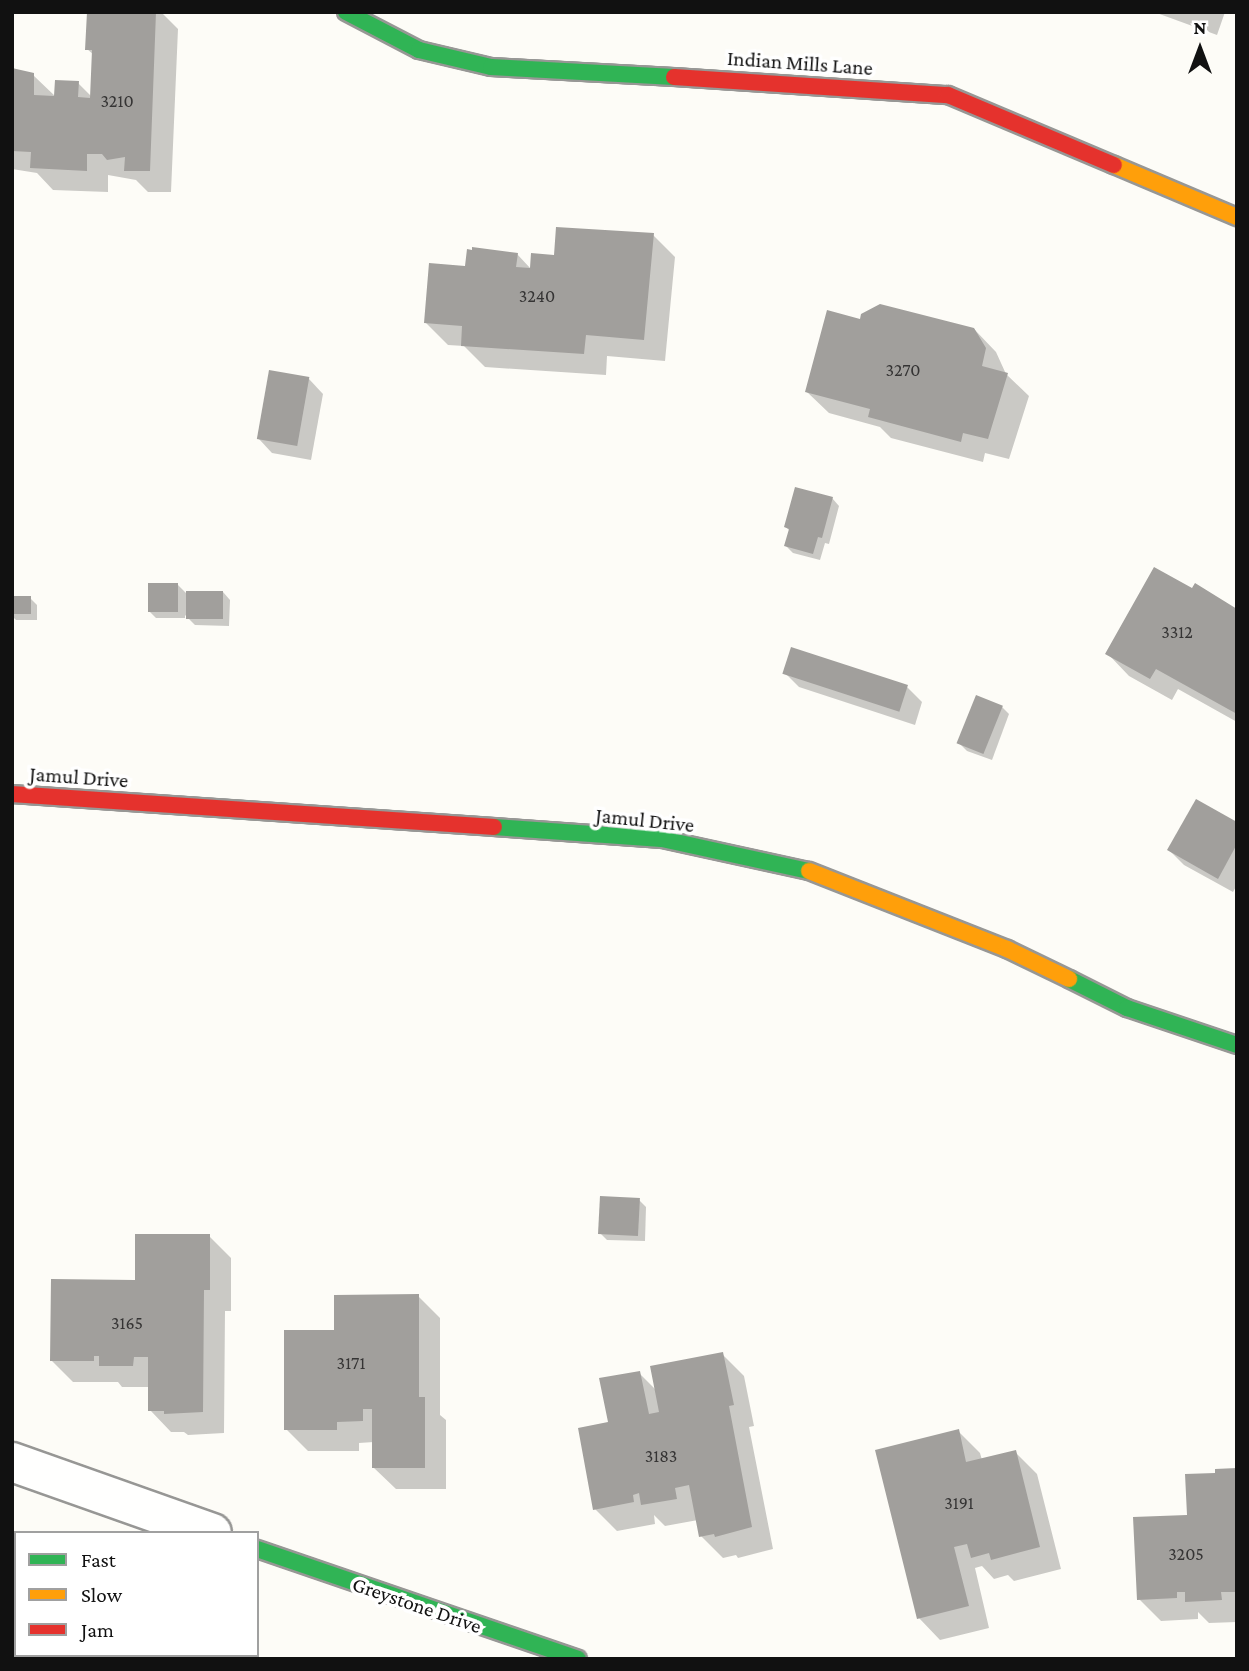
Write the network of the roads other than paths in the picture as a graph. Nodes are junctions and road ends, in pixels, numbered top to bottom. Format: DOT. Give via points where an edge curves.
graph roads {
  1 [pos="346,12"];
  2 [pos="1237,217"];
  3 [pos="12,794"];
  4 [pos="1237,1045"];
  5 [pos="12,1462"];
  6 [pos="206,1531"];
  7 [pos="259,1550"];
  8 [pos="578,1659"];
  1 -- 2 [label="street, Indian Mills Lane" via="419,50 491,67 948,95"];
  3 -- 4 [label="street, Jamul Drive" via="662,839 799,867 1007,949 1127,1008"];
  5 -- 6 [label="street"];
  7 -- 8 [label="street, Greystone Drive"];
}
